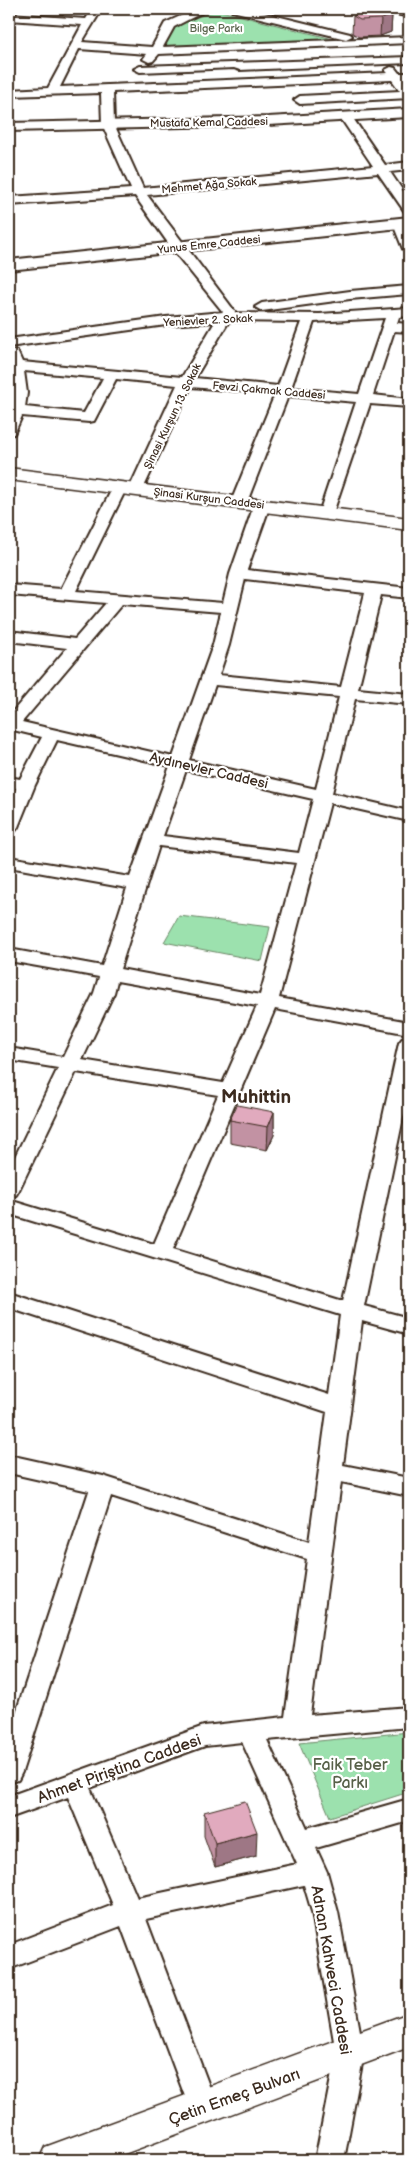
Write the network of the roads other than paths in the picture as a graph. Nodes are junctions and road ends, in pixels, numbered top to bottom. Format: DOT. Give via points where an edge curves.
graph roads {
  1 [pos="97,9"];
  2 [pos="204,9"];
  3 [pos="236,9"];
  4 [pos="392,9"];
  5 [pos="409,14"];
  6 [pos="9,17"];
  7 [pos="88,22"];
  8 [pos="409,40"];
  9 [pos="368,42"];
  10 [pos="329,43"];
  11 [pos="75,46"];
  12 [pos="278,46"];
  13 [pos="217,48"];
  14 [pos="156,51"];
  15 [pos="409,60"];
  16 [pos="386,62"];
  17 [pos="340,64"];
  18 [pos="225,66"];
  19 [pos="286,66"];
  20 [pos="140,69"];
  21 [pos="409,76"];
  22 [pos="397,77"];
  23 [pos="348,80"];
  24 [pos="293,82"];
  25 [pos="134,88"];
  26 [pos="107,89"];
  27 [pos="52,91"];
  28 [pos="9,92"];
  29 [pos="409,94"];
  30 [pos="356,96"];
  31 [pos="300,100"];
  32 [pos="409,113"];
  33 [pos="366,116"];
  34 [pos="346,117"];
  35 [pos="308,119"];
  36 [pos="108,124"];
  37 [pos="9,127"];
  38 [pos="409,166"];
  39 [pos="381,169"];
  40 [pos="138,192"];
  41 [pos="9,202"];
  42 [pos="409,209"];
  43 [pos="404,223"];
  44 [pos="178,247"];
  45 [pos="409,247"];
  46 [pos="9,265"];
  47 [pos="409,290"];
  48 [pos="409,312"];
  49 [pos="228,314"];
  50 [pos="309,318"];
  51 [pos="391,320"];
  52 [pos="409,328"];
  53 [pos="9,344"];
  54 [pos="13,365"];
  55 [pos="111,376"];
  56 [pos="186,382"];
  57 [pos="283,391"];
  58 [pos="366,399"];
  59 [pos="409,402"];
  60 [pos="14,410"];
  61 [pos="9,432"];
  62 [pos="9,474"];
  63 [pos="128,488"];
  64 [pos="239,502"];
  65 [pos="262,505"];
  66 [pos="327,513"];
  67 [pos="409,524"];
  68 [pos="238,574"];
  69 [pos="374,589"];
  70 [pos="9,590"];
  71 [pos="409,593"];
  72 [pos="66,595"];
  73 [pos="118,599"];
  74 [pos="230,608"];
  75 [pos="9,637"];
  76 [pos="80,645"];
  77 [pos="209,679"];
  78 [pos="349,693"];
  79 [pos="409,699"];
  80 [pos="10,724"];
  81 [pos="52,734"];
  82 [pos="179,763"];
  83 [pos="9,782"];
  84 [pos="26,785"];
  85 [pos="323,796"];
  86 [pos="409,816"];
  87 [pos="9,827"];
  88 [pos="152,840"];
  89 [pos="307,859"];
  90 [pos="9,862"];
  91 [pos="138,884"];
  92 [pos="9,954"];
  93 [pos="109,974"];
  94 [pos="268,1002"];
  95 [pos="409,1028"];
  96 [pos="409,1043"];
  97 [pos="9,1054"];
  98 [pos="70,1064"];
  99 [pos="230,1091"];
  100 [pos="9,1190"];
  101 [pos="9,1206"];
  102 [pos="161,1253"];
  103 [pos="9,1300"];
  104 [pos="352,1311"];
  105 [pos="409,1326"];
  106 [pos="339,1407"];
  107 [pos="9,1464"];
  108 [pos="330,1471"];
  109 [pos="103,1486"];
  110 [pos="409,1487"];
  111 [pos="319,1554"];
  112 [pos="409,1717"];
  113 [pos="296,1726"];
  114 [pos="250,1731"];
  115 [pos="9,1772"];
  116 [pos="75,1783"];
  117 [pos="9,1807"];
  118 [pos="409,1810"];
  119 [pos="300,1841"];
  120 [pos="314,1872"];
  121 [pos="129,1911"];
  122 [pos="9,1957"];
  123 [pos="409,2030"];
  124 [pos="350,2053"];
  125 [pos="203,2107"];
  126 [pos="59,2160"];
  127 [pos="330,2160"];
  1 -- 7 [label="street"];
  2 -- 14 [label="street" via="169,25"];
  3 -- 9 [label="street"];
  4 -- 5 [label="street"];
  6 -- 7 [label="street"];
  7 -- 11 [label="street"];
  8 -- 9 [label="street"];
  9 -- 10 [label="street"];
  9 -- 16 [label="street"];
  10 -- 12 [label="street"];
  10 -- 17 [label="street"];
  11 -- 14 [label="street"];
  11 -- 27 [label="street"];
  12 -- 13 [label="street"];
  12 -- 19 [label="street"];
  13 -- 14 [label="street"];
  13 -- 18 [label="street"];
  14 -- 20 [label="street"];
  15 -- 16 [label="street"];
  16 -- 17 [label="street"];
  16 -- 22 [label="street"];
  17 -- 19 [label="street"];
  17 -- 23 [label="street"];
  18 -- 19 [label="street"];
  18 -- 20 [label="street"];
  19 -- 24 [label="street"];
  20 -- 25 [label="street"];
  21 -- 22 [label="street"];
  22 -- 23 [label="street"];
  22 -- 29 [label="street"];
  23 -- 24 [label="street"];
  23 -- 30 [label="street"];
  24 -- 25 [label="street"];
  24 -- 31 [label="street"];
  25 -- 26 [label="street"];
  26 -- 27 [label="street"];
  26 -- 36 [label="street"];
  27 -- 28 [label="street"];
  29 -- 30 [label="street"];
  30 -- 31 [label="street"];
  30 -- 33 [label="street"];
  31 -- 35 [label="street"];
  32 -- 33 [label="street, Mustafa Kemal Caddesi"];
  33 -- 34 [label="street, Mustafa Kemal Caddesi"];
  34 -- 35 [label="street, Mustafa Kemal Caddesi"];
  34 -- 39 [label="street"];
  35 -- 36 [label="street, Mustafa Kemal Caddesi"];
  36 -- 37 [label="street, Mustafa Kemal Caddesi"];
  36 -- 40 [label="street"];
  38 -- 39 [label="street, Mehmet Ağa Sokak"];
  39 -- 40 [label="street, Mehmet Ağa Sokak"];
  39 -- 42 [label="street"];
  40 -- 41 [label="street, Mehmet Ağa Sokak"];
  40 -- 44 [label="street"];
  43 -- 44 [label="street, Yunus Emre Caddesi"];
  43 -- 45 [label="street"];
  44 -- 46 [label="street, Yunus Emre Caddesi"];
  44 -- 49 [label="street"];
  47 -- 49 [label="street" via="350,295"];
  48 -- 51 [label="street, Yenievler 2. Sokak"];
  49 -- 50 [label="street, Yenievler 2. Sokak"];
  49 -- 53 [label="street, Yenievler 2. Sokak"];
  49 -- 56 [label="street, Şinasi Kurşun 13. Sokak"];
  50 -- 51 [label="street, Yenievler 2. Sokak"];
  50 -- 57 [label="street"];
  51 -- 52 [label="street"];
  51 -- 58 [label="street"];
  53 -- 54 [label="street"];
  54 -- 55 [label="street, Fevzi Çakmak Caddesi"];
  54 -- 60 [label="street" via="20,387"];
  55 -- 56 [label="street, Fevzi Çakmak Caddesi"];
  55 -- 60 [label="street" via="89,418"];
  56 -- 57 [label="street, Fevzi Çakmak Caddesi"];
  56 -- 63 [label="street, Şinasi Kurşun 13. Sokak"];
  57 -- 58 [label="street, Fevzi Çakmak Caddesi"];
  57 -- 64 [label="street"];
  58 -- 59 [label="street, Fevzi Çakmak Caddesi"];
  58 -- 66 [label="street"];
  60 -- 61 [label="street"];
  62 -- 63 [label="main road, Şinasi Kurşun Caddesi"];
  63 -- 64 [label="main road, Şinasi Kurşun Caddesi"];
  63 -- 72 [label="street, Şinasi Kurşun 13. Sokak"];
  64 -- 65 [label="main road, Şinasi Kurşun Caddesi"];
  65 -- 66 [label="main road, Şinasi Kurşun Caddesi"];
  65 -- 68 [label="street"];
  66 -- 67 [label="main road, Şinasi Kurşun Caddesi"];
  68 -- 69 [label="street"];
  68 -- 74 [label="street"];
  69 -- 71 [label="street"];
  69 -- 78 [label="street"];
  70 -- 72 [label="street"];
  72 -- 73 [label="street"];
  73 -- 74 [label="street"];
  73 -- 76 [label="street"];
  74 -- 77 [label="street"];
  75 -- 76 [label="street"];
  76 -- 80 [label="street"];
  77 -- 78 [label="street"];
  77 -- 82 [label="street"];
  78 -- 79 [label="street"];
  78 -- 85 [label="street"];
  80 -- 81 [label="street, Aydınevler Caddesi"];
  81 -- 82 [label="street, Aydınevler Caddesi"];
  81 -- 84 [label="street"];
  82 -- 85 [label="street, Aydınevler Caddesi"];
  82 -- 88 [label="street"];
  83 -- 84 [label="street"];
  84 -- 87 [label="street"];
  85 -- 86 [label="street, Aydınevler Caddesi"];
  85 -- 89 [label="street"];
  88 -- 89 [label="street"];
  88 -- 91 [label="street"];
  89 -- 94 [label="street"];
  90 -- 91 [label="street"];
  91 -- 93 [label="street"];
  92 -- 93 [label="street"];
  93 -- 94 [label="street"];
  93 -- 98 [label="street" via="104,993"];
  94 -- 95 [label="street"];
  94 -- 99 [label="street"];
  96 -- 104 [label="street"];
  97 -- 98 [label="street"];
  98 -- 99 [label="street"];
  98 -- 100 [label="street"];
  99 -- 102 [label="street"];
  101 -- 102 [label="street"];
  102 -- 104 [label="street"];
  103 -- 106 [label="street"];
  104 -- 105 [label="street"];
  104 -- 106 [label="street"];
  106 -- 108 [label="street"];
  107 -- 109 [label="street"];
  108 -- 110 [label="street"];
  108 -- 111 [label="street"];
  109 -- 111 [label="street"];
  109 -- 115 [label="street"];
  111 -- 113 [label="street"];
  112 -- 113 [label="street, Ahmet Piriştina Caddesi"];
  113 -- 114 [label="street, Ahmet Piriştina Caddesi"];
  114 -- 116 [label="street, Ahmet Piriştina Caddesi" via="204,1736"];
  114 -- 119 [label="street, Adnan Kahveci Caddesi"];
  116 -- 117 [label="street, Ahmet Piriştina Caddesi"];
  116 -- 121 [label="street"];
  118 -- 119 [label="street"];
  119 -- 120 [label="street, Adnan Kahveci Caddesi"];
  120 -- 121 [label="street"];
  120 -- 124 [label="street, Adnan Kahveci Caddesi" via="325,1912"];
  121 -- 122 [label="street"];
  121 -- 125 [label="street"];
  123 -- 124 [label="main road, Çetin Emeç Bulvarı"];
  124 -- 125 [label="main road, Çetin Emeç Bulvarı"];
  124 -- 127 [label="street, Adnan Kahveci Caddesi"];
  125 -- 126 [label="main road, Çetin Emeç Bulvarı"];
}
